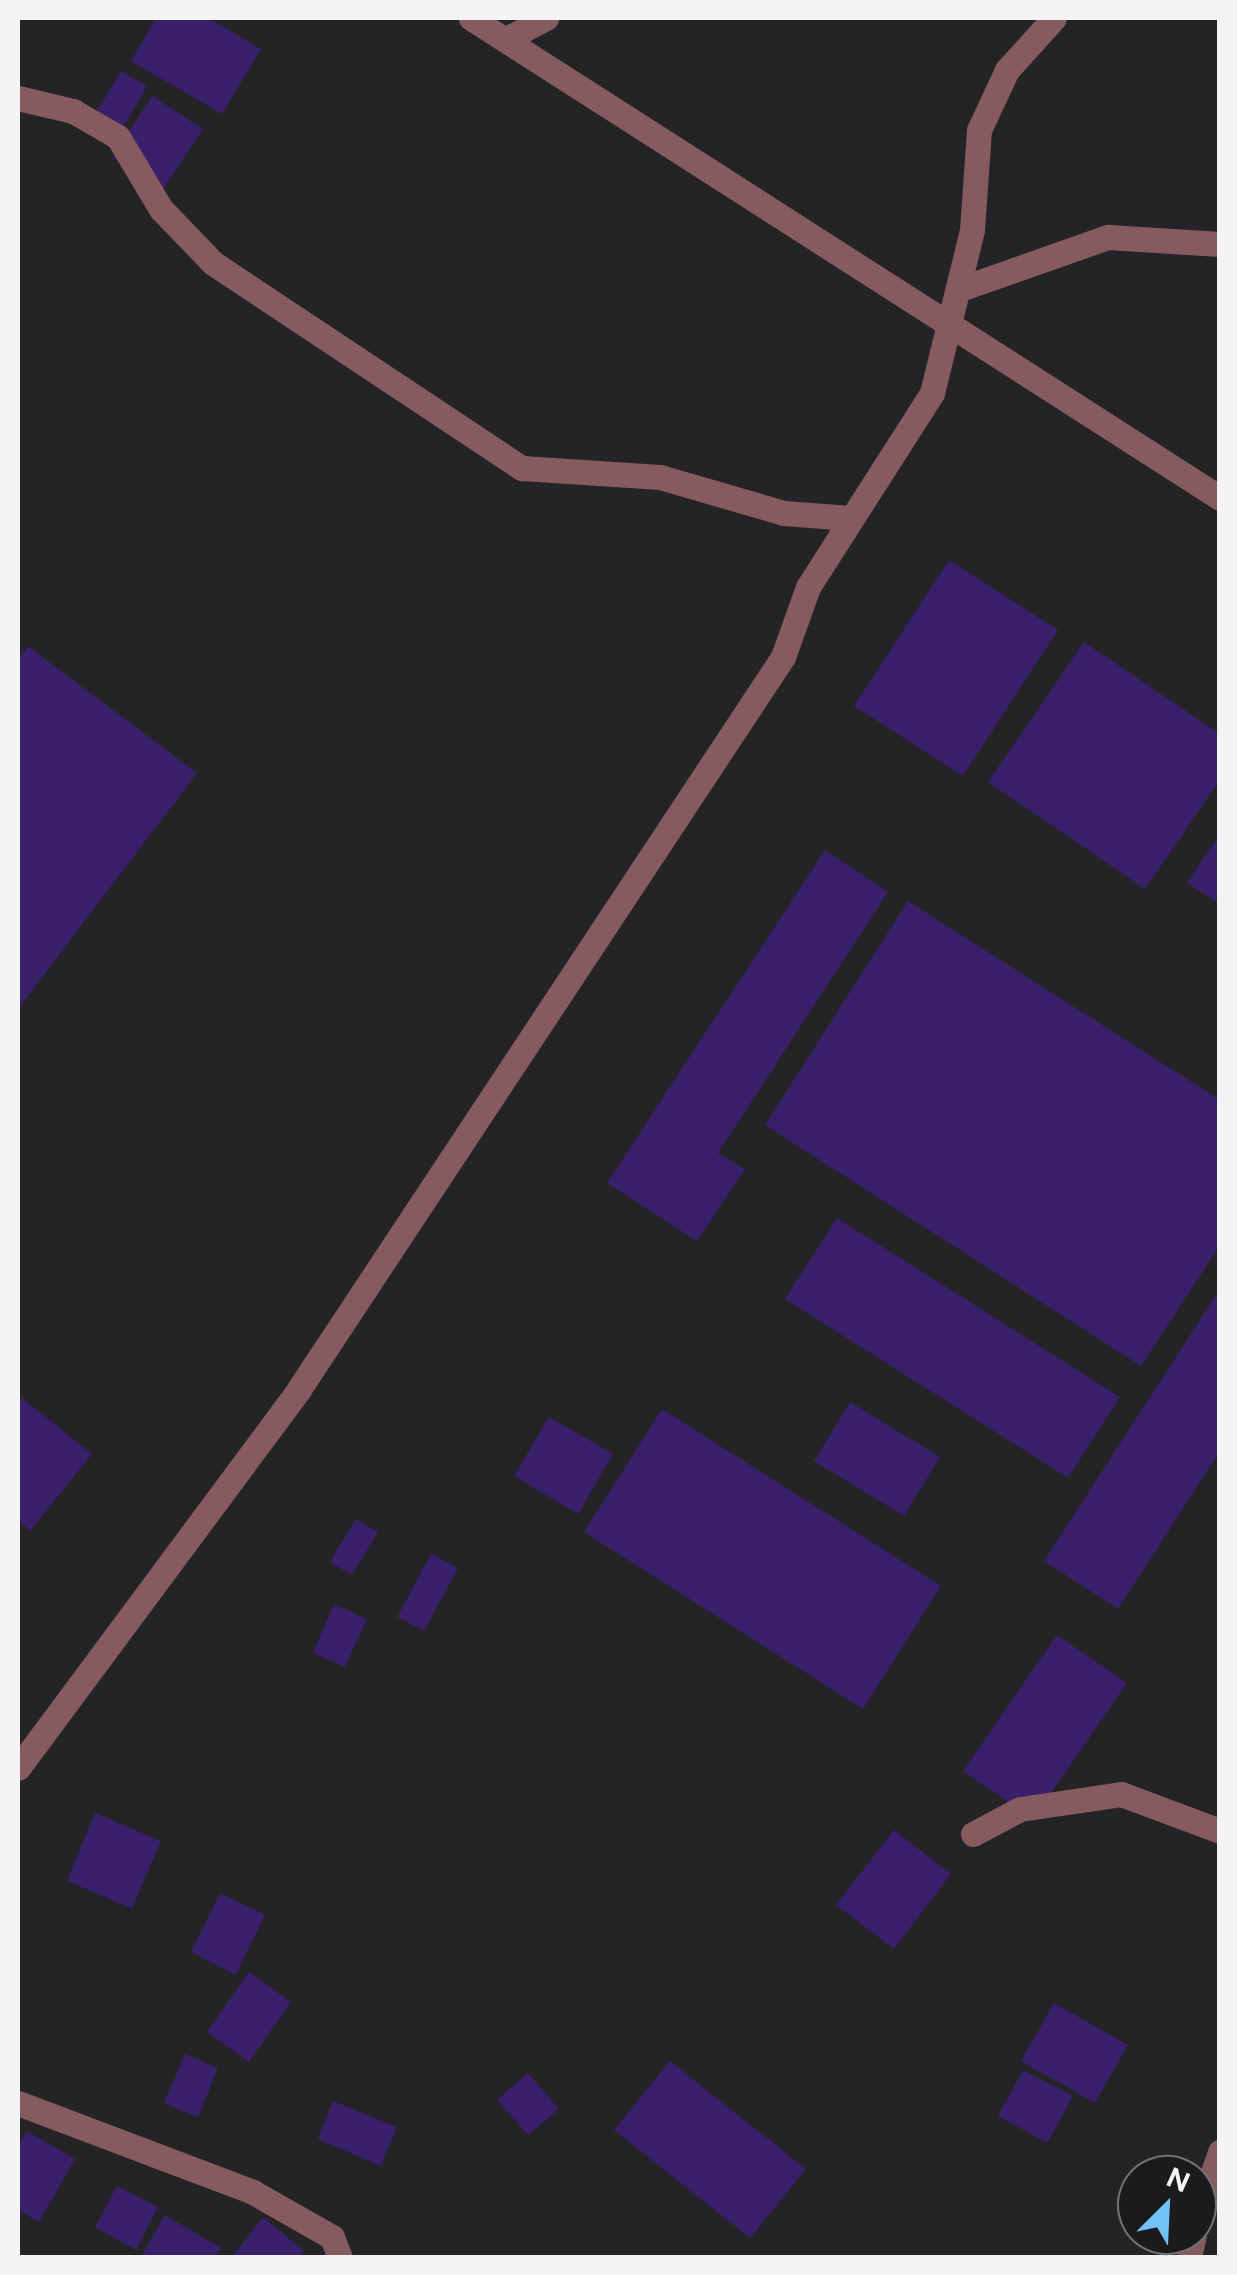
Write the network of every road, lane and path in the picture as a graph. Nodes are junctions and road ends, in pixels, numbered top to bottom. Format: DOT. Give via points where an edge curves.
graph roads {
  1 [pos="471,18"];
  2 [pos="546,18"];
  3 [pos="1054,18"];
  4 [pos="508,38"];
  5 [pos="18,98"];
  6 [pos="1220,244"];
  7 [pos="960,289"];
  8 [pos="952,331"];
  9 [pos="1220,498"];
  10 [pos="850,518"];
  11 [pos="18,1768"];
  12 [pos="1218,1833"];
  13 [pos="973,1834"];
  14 [pos="18,2103"];
  15 [pos="340,2258"];
  1 -- 4 [label="street"];
  2 -- 4 [label="street"];
  3 -- 7 [label="street" via="1007,70 979,130"];
  4 -- 8 [label="street"];
  5 -- 10 [label="street" via="73,111 118,137 161,209 213,263 522,468 660,477 784,513"];
  6 -- 7 [label="street" via="1108,237"];
  7 -- 8 [label="street"];
  8 -- 9 [label="street"];
  8 -- 10 [label="street" via="932,394"];
  10 -- 11 [label="street" via="808,586 782,658 300,1389"];
  12 -- 13 [label="street" via="1121,1794 1020,1808"];
  14 -- 15 [label="street" via="253,2192 332,2237"];
}
